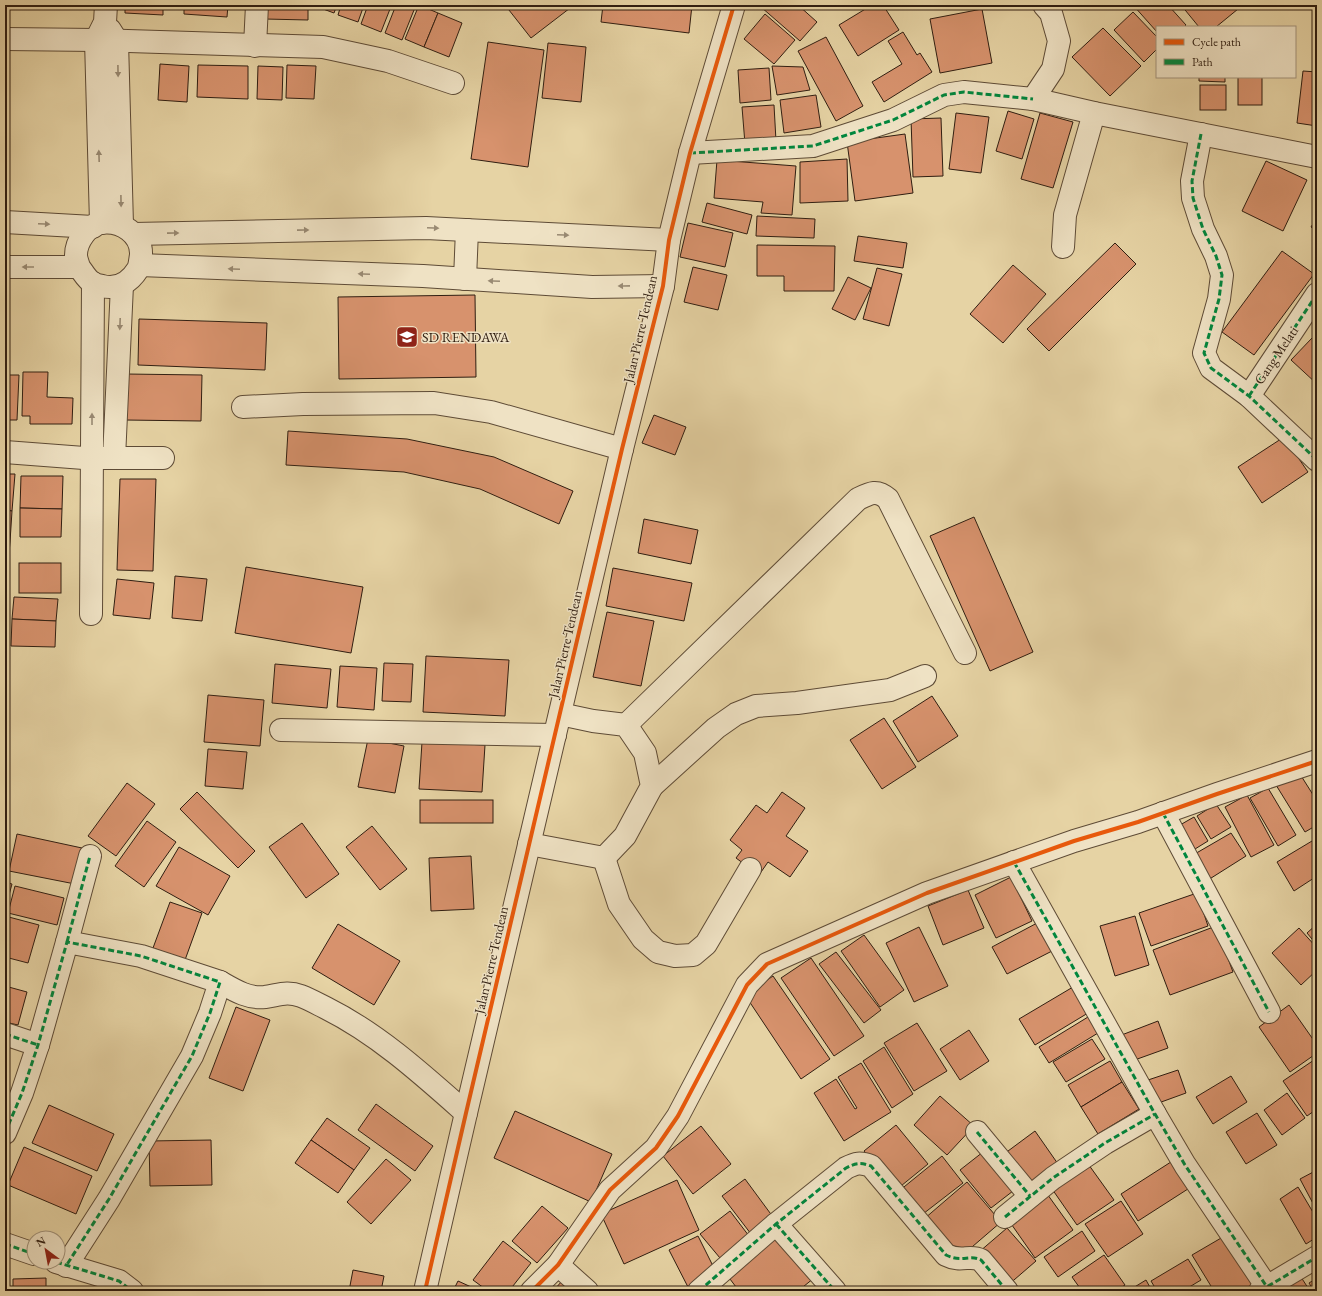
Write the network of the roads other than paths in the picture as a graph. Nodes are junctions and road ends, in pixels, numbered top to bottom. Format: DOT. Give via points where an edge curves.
graph roads {
  1 [pos="257,5"];
  2 [pos="1044,5"];
  3 [pos="730,8"];
  4 [pos="102,22"];
  5 [pos="5,39"];
  6 [pos="117,41"];
  7 [pos="255,46"];
  8 [pos="453,82"];
  9 [pos="1033,99"];
  10 [pos="1094,114"];
  11 [pos="1201,134"];
  12 [pos="690,153"];
  13 [pos="1317,157"];
  14 [pos="5,222"];
  15 [pos="113,227"];
  16 [pos="467,230"];
  17 [pos="669,240"];
  18 [pos="1063,247"];
  19 [pos="140,265"];
  20 [pos="5,267"];
  21 [pos="79,267"];
  22 [pos="464,279"];
  23 [pos="93,283"];
  24 [pos="122,285"];
  25 [pos="663,286"];
  26 [pos="1317,294"];
  27 [pos="1249,396"];
  28 [pos="242,407"];
  29 [pos="622,449"];
  30 [pos="5,452"];
  31 [pos="91,458"];
  32 [pos="114,458"];
  33 [pos="163,458"];
  34 [pos="1317,460"];
  35 [pos="91,614"];
  36 [pos="966,653"];
  37 [pos="925,676"];
  38 [pos="560,714"];
  39 [pos="626,725"];
  40 [pos="281,730"];
  41 [pos="555,735"];
  42 [pos="1317,761"];
  43 [pos="652,786"];
  44 [pos="1163,813"];
  45 [pos="529,844"];
  46 [pos="90,856"];
  47 [pos="604,858"];
  48 [pos="1014,862"];
  49 [pos="750,869"];
  50 [pos="67,942"];
  51 [pos="220,982"];
  52 [pos="1269,1012"];
  53 [pos="5,1034"];
  54 [pos="38,1045"];
  55 [pos="466,1113"];
  56 [pos="1155,1114"];
  57 [pos="978,1132"];
  58 [pos="5,1133"];
  59 [pos="1030,1196"];
  60 [pos="1005,1217"];
  61 [pos="776,1224"];
  62 [pos="5,1244"];
  63 [pos="26,1251"];
  64 [pos="66,1257"];
  65 [pos="1317,1257"];
  66 [pos="66,1265"];
  67 [pos="558,1265"];
  68 [pos="1264,1289"];
  69 [pos="132,1291"];
  70 [pos="426,1291"];
  71 [pos="532,1291"];
  72 [pos="587,1291"];
  73 [pos="699,1291"];
  74 [pos="835,1291"];
  75 [pos="1007,1291"];
  1 -- 7 [label="street"];
  2 -- 9 [label="street" via="1051,13 1059,41 1053,69"];
  3 -- 12 [label="street, Jalan Pierre Tendean"];
  4 -- 5 [label="street"];
  4 -- 6 [label="street"];
  15 -- 4 [label="street, one-way"];
  6 -- 7 [label="street"];
  6 -- 15 [label="street, one-way"];
  7 -- 8 [label="street" via="323,47 388,61"];
  9 -- 10 [label="street"];
  9 -- 12 [label="street" via="964,92 944,95 893,120 813,146"];
  10 -- 11 [label="street"];
  10 -- 18 [label="street" via="1065,215"];
  11 -- 13 [label="street"];
  11 -- 27 [label="street" via="1192,181 1193,198 1222,275 1219,299 1204,353 1211,368"];
  12 -- 17 [label="street, Jalan Pierre Tendean"];
  14 -- 15 [label="street, one-way"];
  15 -- 16 [label="street, one-way"];
  15 -- 19 [label="street" via="141,249"];
  15 -- 21 [label="street" via="84,234 78,244 76,256"];
  16 -- 17 [label="street, one-way"];
  16 -- 22 [label="street"];
  17 -- 25 [label="street, Jalan Pierre Tendean"];
  22 -- 19 [label="street, one-way"];
  19 -- 24 [label="street" via="133,277"];
  21 -- 20 [label="street, one-way"];
  21 -- 23 [label="street"];
  25 -- 22 [label="street, one-way" via="592,287"];
  23 -- 24 [label="street" via="107,287"];
  31 -- 23 [label="street, one-way"];
  24 -- 32 [label="street, one-way"];
  25 -- 29 [label="street, Jalan Pierre Tendean"];
  26 -- 27 [label="street, Gang Melati"];
  27 -- 34 [label="street"];
  28 -- 29 [label="street" via="434,403 492,412"];
  29 -- 38 [label="street, Jalan Pierre Tendean"];
  30 -- 31 [label="street"];
  31 -- 32 [label="street"];
  31 -- 35 [label="street"];
  32 -- 33 [label="street"];
  36 -- 39 [label="street" via="888,499 882,494 870,492 858,499"];
  37 -- 43 [label="street" via="890,690 756,706 736,714 716,728"];
  38 -- 39 [label="street"];
  38 -- 41 [label="street, Jalan Pierre Tendean"];
  39 -- 43 [label="street" via="645,753"];
  40 -- 41 [label="street"];
  41 -- 45 [label="street, Jalan Pierre Tendean"];
  42 -- 44 [label="street"];
  43 -- 47 [label="street" via="625,836"];
  44 -- 48 [label="street"];
  44 -- 52 [label="street"];
  45 -- 47 [label="street"];
  45 -- 55 [label="street, Jalan Pierre Tendean"];
  46 -- 50 [label="street"];
  47 -- 49 [label="street" via="619,904 643,939 658,952 675,956 693,955 706,944"];
  48 -- 56 [label="street"];
  48 -- 67 [label="street" via="927,893 767,964 747,985 678,1116 656,1148 610,1190"];
  50 -- 51 [label="street" via="141,956"];
  50 -- 54 [label="street"];
  51 -- 55 [label="street" via="251,997 283,993 300,996 342,1016 379,1040 420,1072"];
  51 -- 64 [label="street" via="192,1056 109,1199"];
  53 -- 54 [label="street"];
  54 -- 58 [label="street"];
  55 -- 70 [label="street, Jalan Pierre Tendean"];
  56 -- 59 [label="street" via="1105,1142"];
  56 -- 68 [label="street"];
  57 -- 59 [label="street"];
  59 -- 60 [label="street"];
  61 -- 73 [label="street"];
  61 -- 74 [label="street"];
  61 -- 75 [label="street" via="846,1168 857,1162 863,1163 871,1166 946,1255 960,1260 981,1260"];
  62 -- 63 [label="street"];
  65 -- 68 [label="street"];
  66 -- 69 [label="street" via="119,1281"];
  67 -- 71 [label="street"];
  67 -- 72 [label="street"];
}
